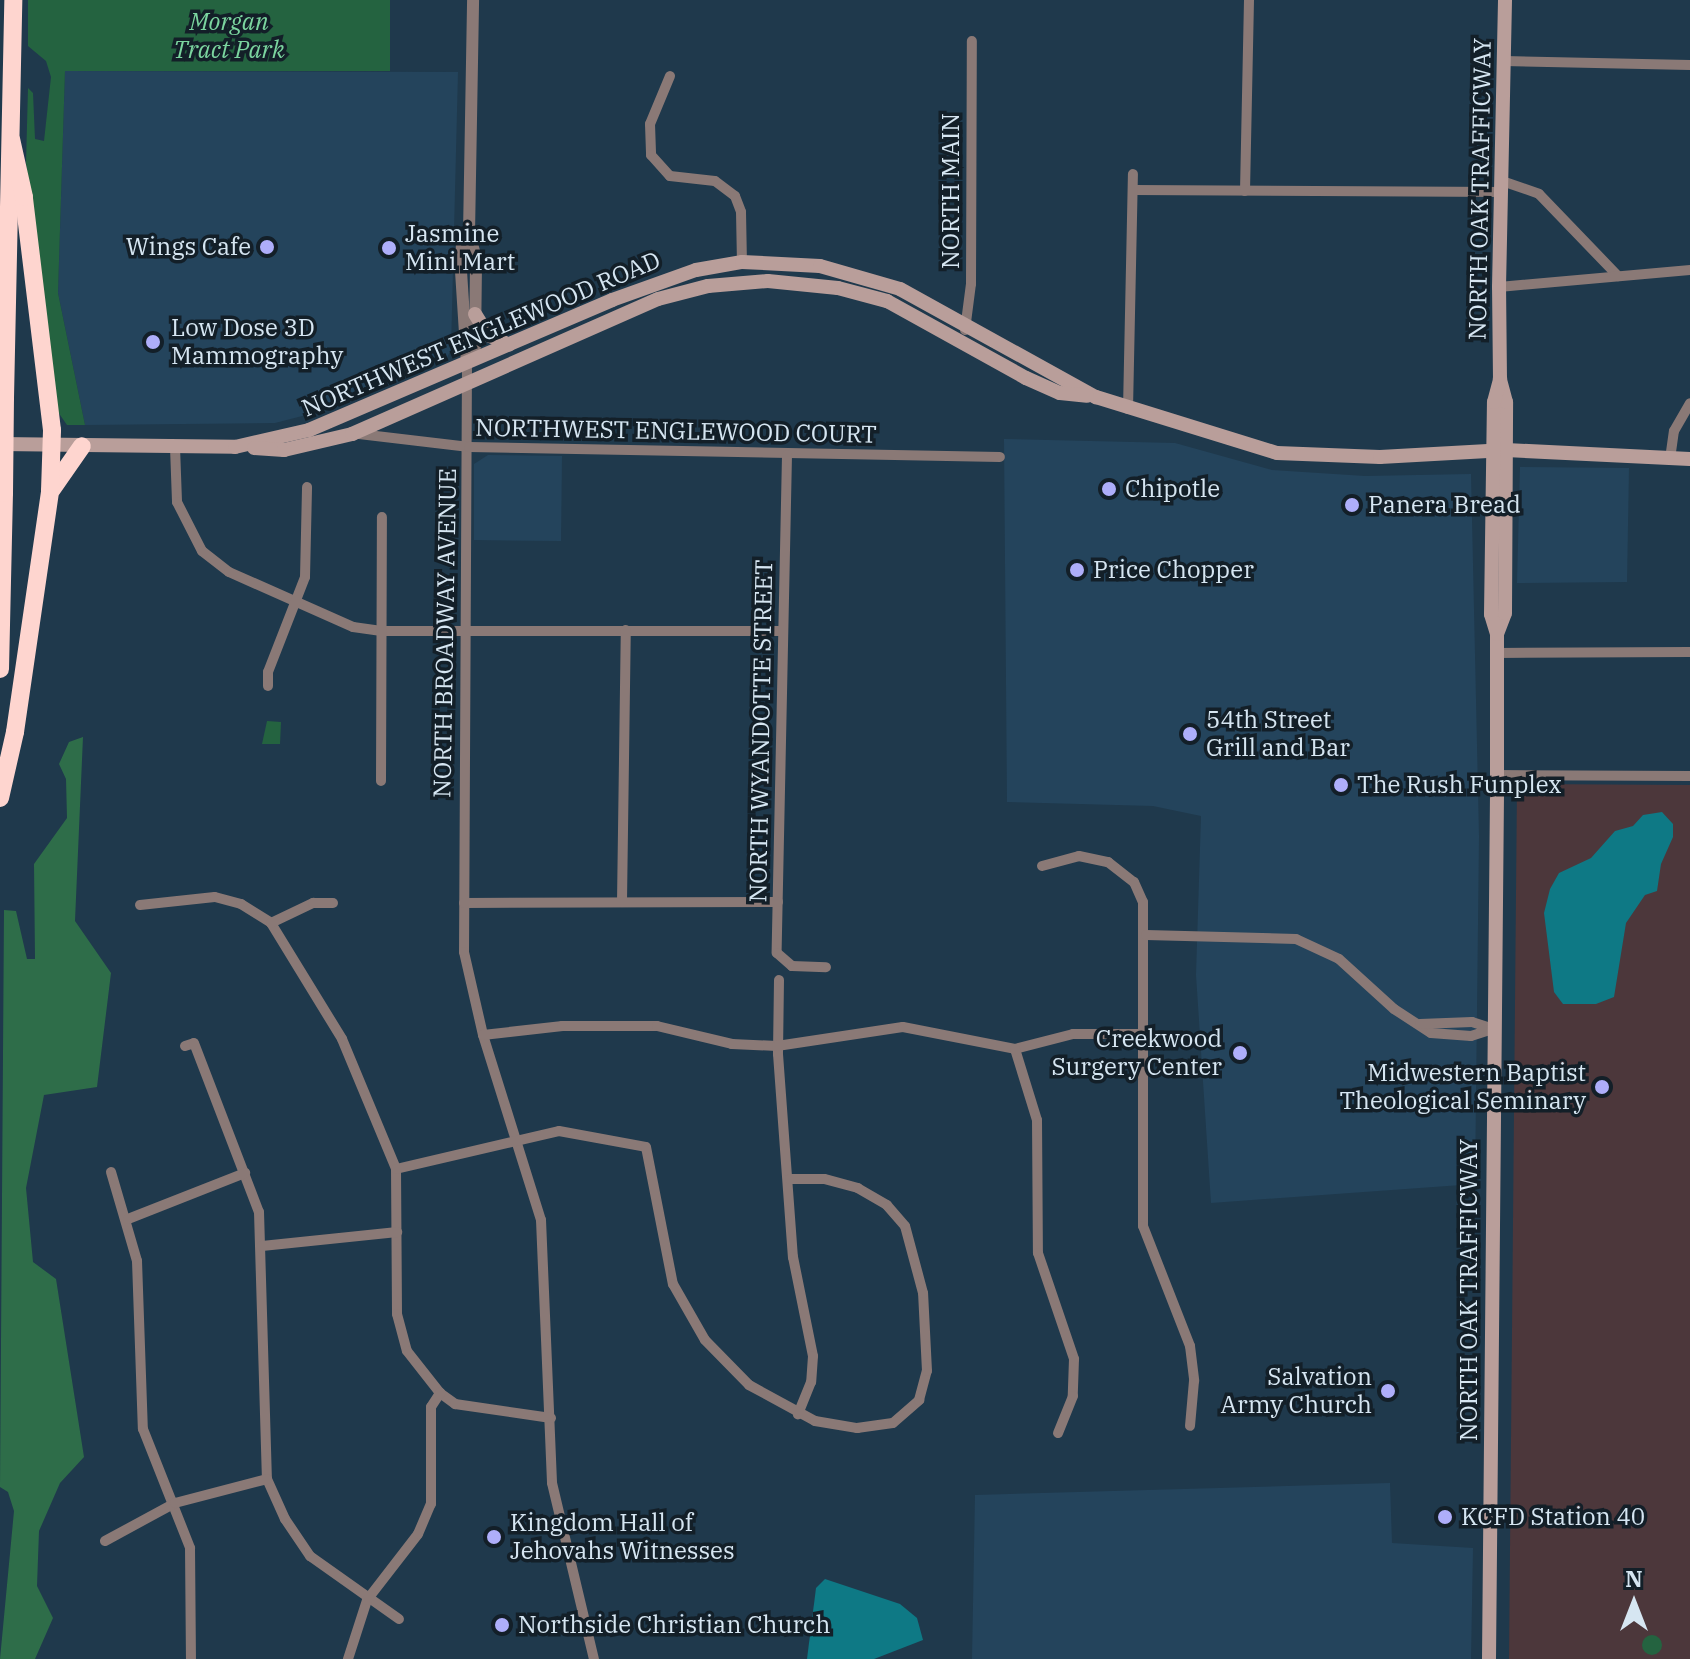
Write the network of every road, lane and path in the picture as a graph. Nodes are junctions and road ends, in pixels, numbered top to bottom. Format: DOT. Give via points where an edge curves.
graph roads {
  1 [pos="13,0"];
  2 [pos="473,0"];
  3 [pos="1249,0"];
  4 [pos="1505,0"];
  5 [pos="972,41"];
  6 [pos="1504,61"];
  7 [pos="1690,65"];
  8 [pos="670,76"];
  9 [pos="11,139"];
  10 [pos="1133,174"];
  11 [pos="1502,187"];
  12 [pos="1133,190"];
  13 [pos="1245,191"];
  14 [pos="469,234"];
  15 [pos="742,262"];
  16 [pos="1690,270"];
  17 [pos="1618,276"];
  18 [pos="1499,287"];
  19 [pos="475,314"];
  20 [pos="966,323"];
  21 [pos="964,340"];
  22 [pos="509,345"];
  23 [pos="467,364"];
  24 [pos="467,384"];
  25 [pos="1096,397"];
  26 [pos="1690,403"];
  27 [pos="1128,409"];
  28 [pos="352,434"];
  29 [pos="0,444"];
  30 [pos="51,445"];
  31 [pos="82,446"];
  32 [pos="241,446"];
  33 [pos="175,447"];
  34 [pos="469,447"];
  35 [pos="1499,450"];
  36 [pos="787,455"];
  37 [pos="1000,457"];
  38 [pos="1670,459"];
  39 [pos="1690,459"];
  40 [pos="307,487"];
  41 [pos="50,491"];
  42 [pos="382,517"];
  43 [pos="297,602"];
  44 [pos="626,630"];
  45 [pos="380,631"];
  46 [pos="467,631"];
  47 [pos="781,631"];
  48 [pos="1690,652"];
  49 [pos="1497,653"];
  50 [pos="0,669"];
  51 [pos="268,686"];
  52 [pos="1496,775"];
  53 [pos="1690,776"];
  54 [pos="381,781"];
  55 [pos="0,798"];
  56 [pos="1042,866"];
  57 [pos="622,902"];
  58 [pos="778,902"];
  59 [pos="333,903"];
  60 [pos="464,903"];
  61 [pos="140,905"];
  62 [pos="271,923"];
  63 [pos="1146,935"];
  64 [pos="826,967"];
  65 [pos="779,980"];
  66 [pos="1493,1029"];
  67 [pos="1146,1034"];
  68 [pos="483,1035"];
  69 [pos="185,1046"];
  70 [pos="777,1046"];
  71 [pos="1015,1049"];
  72 [pos="518,1139"];
  73 [pos="396,1169"];
  74 [pos="111,1172"];
  75 [pos="245,1173"];
  76 [pos="790,1179"];
  77 [pos="128,1219"];
  78 [pos="397,1232"];
  79 [pos="262,1246"];
  80 [pos="440,1393"];
  81 [pos="798,1414"];
  82 [pos="551,1418"];
  83 [pos="1190,1426"];
  84 [pos="1058,1433"];
  85 [pos="267,1479"];
  86 [pos="175,1503"];
  87 [pos="105,1541"];
  88 [pos="367,1600"];
  89 [pos="399,1619"];
  90 [pos="191,1659"];
  91 [pos="348,1659"];
  92 [pos="594,1659"];
  93 [pos="1489,1659"];
  1 -- 9 [label="highway"];
  2 -- 14 [label="street, NORTH BROADWAY AVENUE"];
  3 -- 13 [label="street"];
  4 -- 6 [label="main road, NORTH OAK TRAFFICWAY"];
  5 -- 20 [label="street, NORTH MAIN"];
  6 -- 7 [label="street"];
  6 -- 11 [label="main road, NORTH OAK TRAFFICWAY"];
  8 -- 15 [label="street" via="650,124 651,155 670,176 715,181 735,196 741,212"];
  9 -- 30 [label="highway" via="24,197"];
  9 -- 50 [label="highway, bridge"];
  10 -- 12 [label="street"];
  11 -- 13 [label="street"];
  11 -- 17 [label="street" via="1539,194"];
  11 -- 18 [label="main road, NORTH OAK TRAFFICWAY"];
  12 -- 13 [label="street"];
  12 -- 27 [label="street"];
  14 -- 19 [label="street, NORTH BROADWAY AVENUE" via="476,258"];
  14 -- 23 [label="street, NORTH BROADWAY AVENUE" via="462,245 461,270"];
  15 -- 20 [label="main road, NORTHWEST ENGLEWOOD ROAD" via="820,266 853,274 900,289"];
  15 -- 22 [label="main road, NORTHWEST ENGLEWOOD ROAD" via="666,279"];
  16 -- 17 [label="street"];
  17 -- 18 [label="street"];
  18 -- 35 [label="main road, NORTH OAK TRAFFICWAY"];
  19 -- 22 [label="main road" via="488,335"];
  19 -- 23 [label="street, NORTH BROADWAY AVENUE" via="475,346"];
  20 -- 21 [label="street, NORTH MAIN"];
  20 -- 25 [label="main road, NORTHWEST ENGLEWOOD ROAD"];
  21 -- 24 [label="main road, NORTHWEST ENGLEWOOD ROAD" via="887,301 801,283 753,282 658,299"];
  21 -- 25 [label="main road, NORTHWEST ENGLEWOOD ROAD" via="1060,393"];
  22 -- 23 [label="main road, NORTHWEST ENGLEWOOD ROAD"];
  23 -- 24 [label="street, NORTH BROADWAY AVENUE"];
  23 -- 32 [label="main road, NORTHWEST ENGLEWOOD ROAD" via="321,427"];
  24 -- 28 [label="main road, NORTHWEST ENGLEWOOD ROAD"];
  24 -- 34 [label="street, NORTH BROADWAY AVENUE"];
  25 -- 27 [label="main road"];
  26 -- 38 [label="street" via="1674,431"];
  27 -- 35 [label="main road" via="1277,453 1380,457"];
  28 -- 32 [label="main road, NORTHWEST ENGLEWOOD ROAD" via="284,450"];
  28 -- 34 [label="street, NORTHWEST ENGLEWOOD COURT"];
  29 -- 30 [label="main road, NORTHWEST ENGLEWOOD ROAD"];
  30 -- 31 [label="main road, NORTHWEST ENGLEWOOD ROAD"];
  30 -- 41 [label="highway"];
  31 -- 33 [label="main road, NORTHWEST ENGLEWOOD ROAD"];
  31 -- 41 [label="highway" via="68,458"];
  32 -- 33 [label="main road, NORTHWEST ENGLEWOOD ROAD"];
  33 -- 43 [label="street" via="177,502 202,551 229,572"];
  34 -- 36 [label="street, NORTHWEST ENGLEWOOD COURT"];
  34 -- 46 [label="street, NORTH BROADWAY AVENUE"];
  35 -- 38 [label="main road"];
  35 -- 49 [label="main road, NORTH OAK TRAFFICWAY" via="1491,614"];
  36 -- 37 [label="street, NORTHWEST ENGLEWOOD COURT"];
  36 -- 47 [label="street, NORTH WYANDOTTE STREET"];
  38 -- 39 [label="main road"];
  40 -- 43 [label="street" via="305,577"];
  41 -- 55 [label="highway" via="15,732"];
  42 -- 45 [label="street"];
  43 -- 45 [label="street" via="353,627"];
  43 -- 51 [label="street" via="268,672"];
  44 -- 46 [label="street"];
  44 -- 47 [label="street"];
  44 -- 57 [label="street"];
  45 -- 46 [label="street"];
  45 -- 54 [label="street"];
  46 -- 60 [label="street, NORTH BROADWAY AVENUE"];
  47 -- 58 [label="street, NORTH WYANDOTTE STREET"];
  48 -- 49 [label="street"];
  49 -- 52 [label="main road, NORTH OAK TRAFFICWAY"];
  52 -- 53 [label="street"];
  52 -- 66 [label="main road, NORTH OAK TRAFFICWAY"];
  56 -- 63 [label="street" via="1079,856 1118,867 1141,891"];
  57 -- 58 [label="street"];
  57 -- 60 [label="street"];
  58 -- 64 [label="street, NORTH WYANDOTTE STREET" via="779,958 792,966"];
  59 -- 62 [label="street" via="313,903"];
  60 -- 68 [label="street, NORTH BROADWAY AVENUE" via="467,978"];
  61 -- 62 [label="street" via="215,897 241,904"];
  62 -- 73 [label="street" via="342,1039"];
  63 -- 66 [label="street" via="1296,939 1339,959 1394,1009 1431,1033 1471,1036"];
  63 -- 67 [label="street"];
  65 -- 70 [label="street"];
  66 -- 93 [label="main road, NORTH OAK TRAFFICWAY"];
  67 -- 71 [label="street" via="1073,1034"];
  67 -- 83 [label="street" via="1143,1226 1190,1346"];
  68 -- 70 [label="street" via="562,1026 657,1026 732,1044"];
  68 -- 72 [label="street, NORTH BROADWAY AVENUE"];
  69 -- 75 [label="street" via="194,1043"];
  70 -- 71 [label="street" via="903,1027"];
  70 -- 76 [label="street"];
  71 -- 84 [label="street" via="1037,1120 1038,1253 1074,1359 1073,1396"];
  72 -- 73 [label="street"];
  72 -- 81 [label="street" via="578,1132 646,1147 673,1284 691,1322 749,1385"];
  72 -- 82 [label="street, NORTH BROADWAY AVENUE" via="541,1220"];
  73 -- 78 [label="street"];
  74 -- 77 [label="street"];
  75 -- 77 [label="street"];
  75 -- 79 [label="street" via="259,1212"];
  76 -- 81 [label="street" via="793,1257 813,1356 811,1382"];
  76 -- 81 [label="street" via="824,1179 858,1188 897,1215 917,1263 927,1335 924,1389 898,1420 845,1428"];
  77 -- 86 [label="street" via="139,1284 143,1429"];
  78 -- 79 [label="street"];
  78 -- 80 [label="street" via="399,1330 413,1361"];
  79 -- 85 [label="street"];
  80 -- 82 [label="street" via="477,1410"];
  80 -- 88 [label="street" via="431,1407 431,1504 418,1534"];
  82 -- 92 [label="street, NORTH BROADWAY AVENUE" via="556,1511"];
  85 -- 86 [label="street"];
  85 -- 88 [label="street" via="310,1556"];
  86 -- 87 [label="street"];
  86 -- 90 [label="street" via="190,1548"];
  88 -- 89 [label="street"];
  88 -- 91 [label="street"];
}
